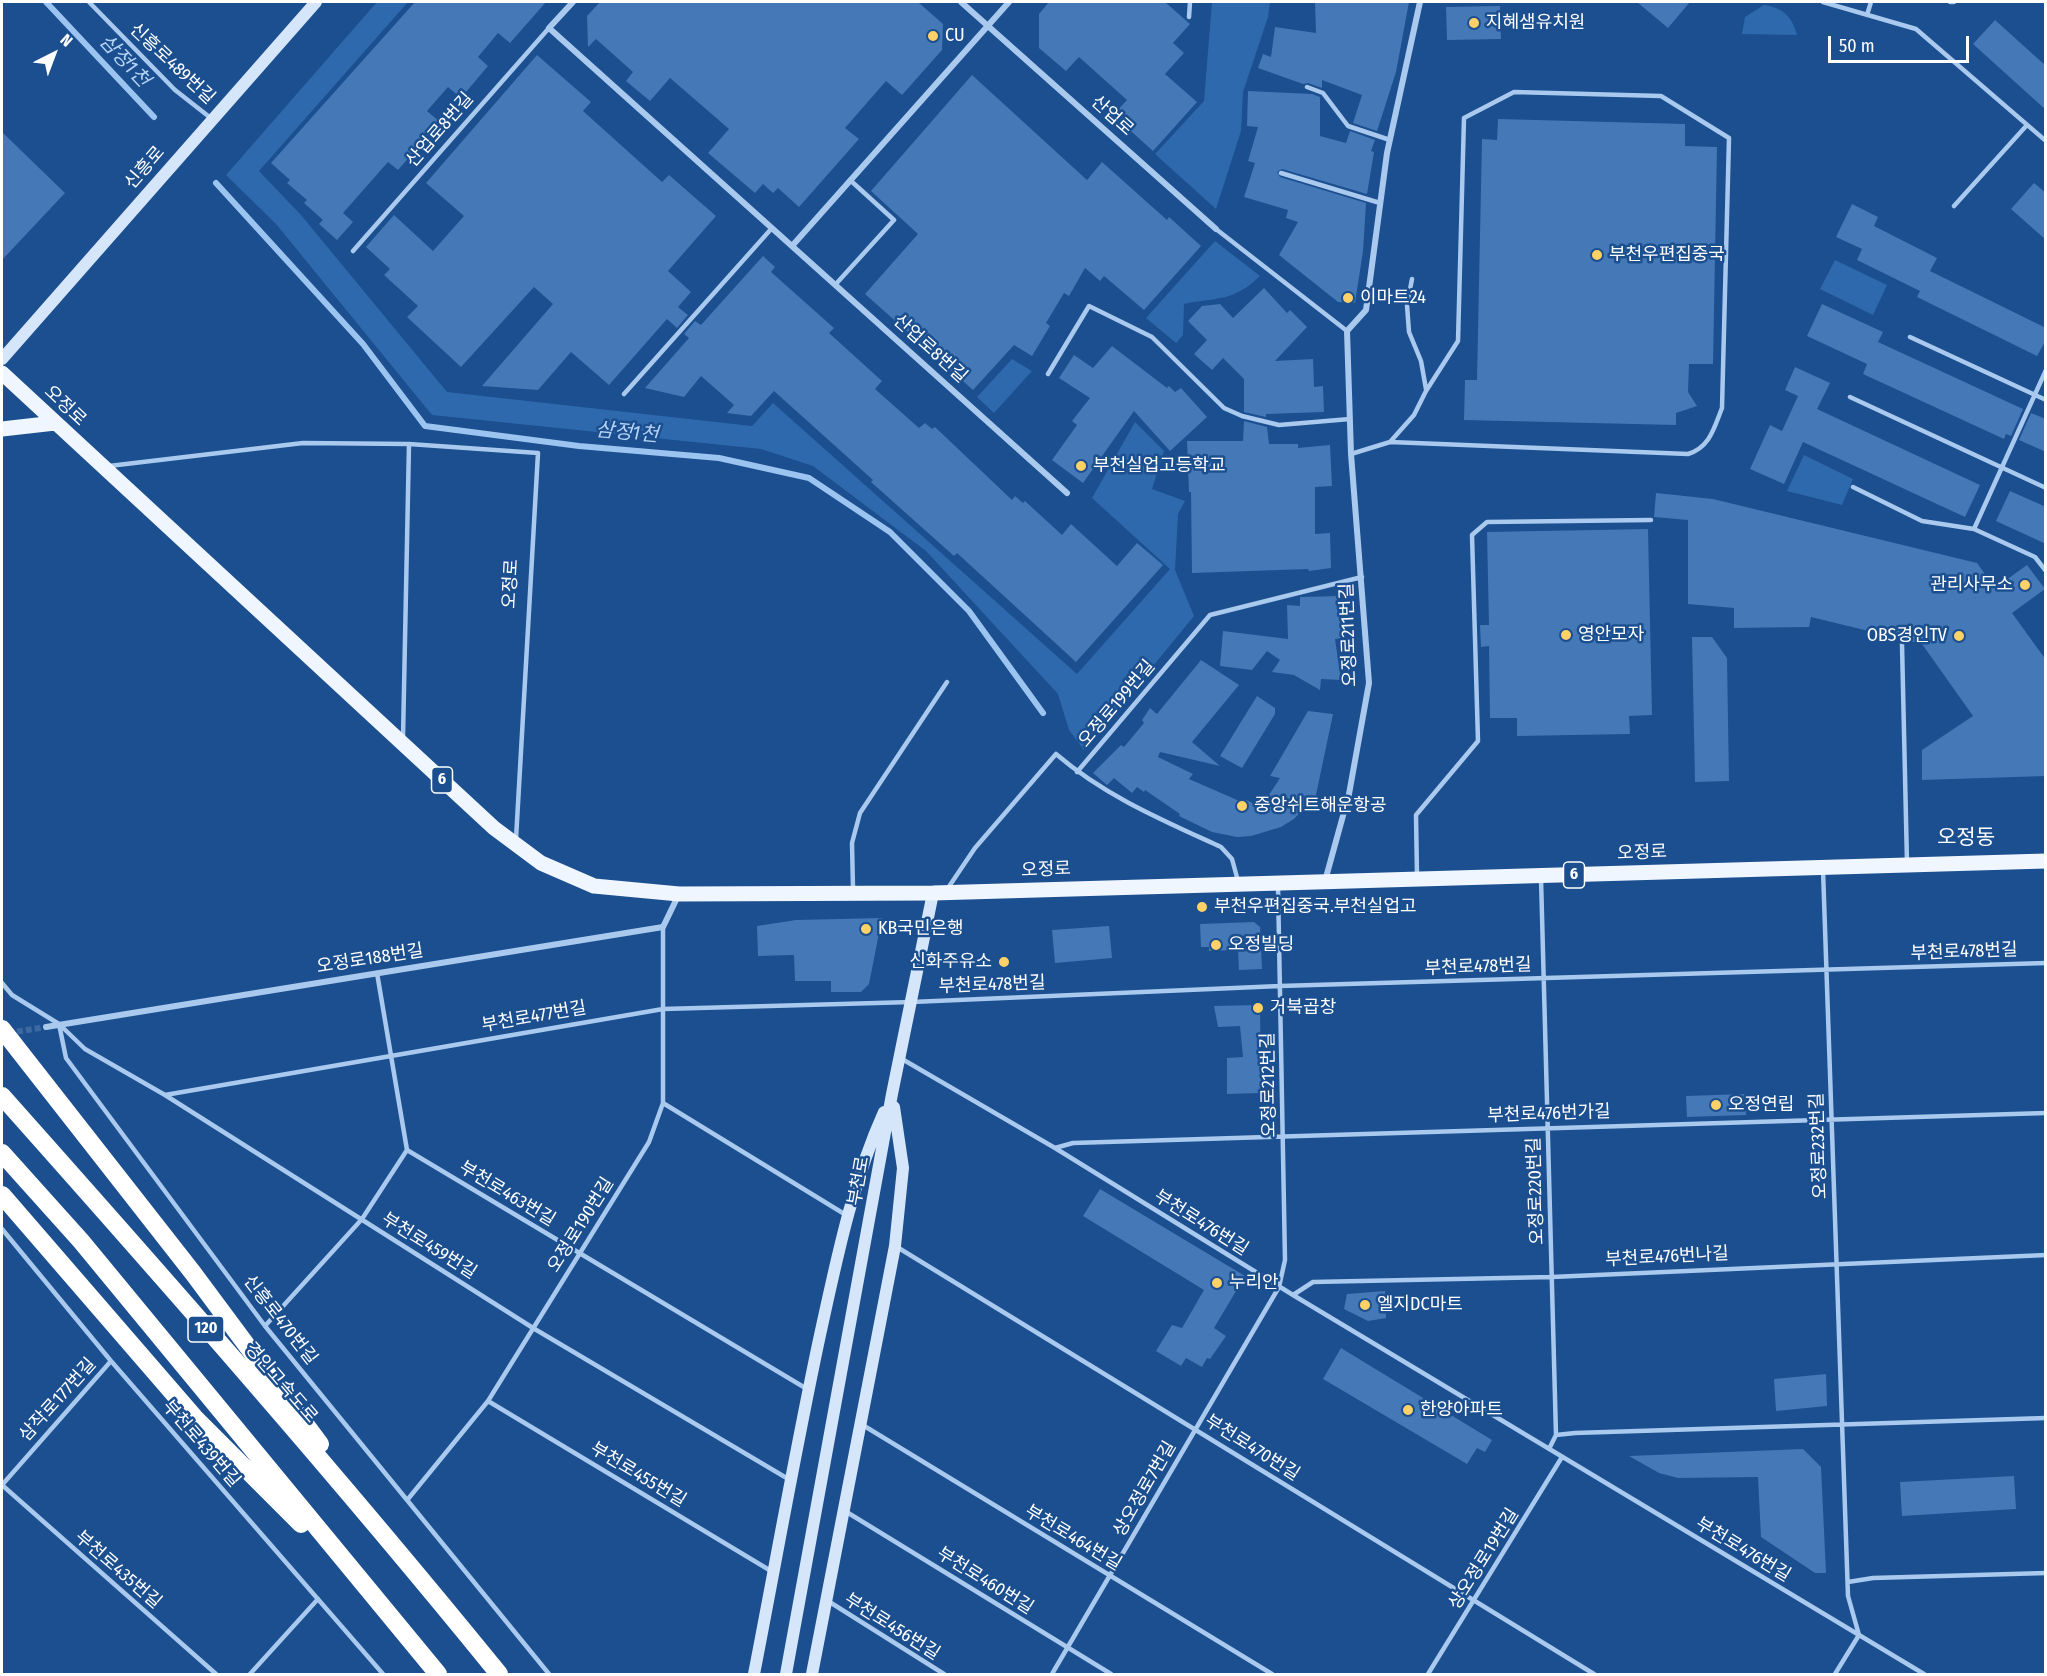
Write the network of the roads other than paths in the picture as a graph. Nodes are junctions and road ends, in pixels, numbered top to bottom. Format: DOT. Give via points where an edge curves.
graph roads {
  1 [pos="89,2"];
  2 [pos="316,2"];
  3 [pos="573,2"];
  4 [pos="962,2"];
  5 [pos="1009,2"];
  6 [pos="1190,2"];
  7 [pos="1420,2"];
  8 [pos="1822,2"];
  9 [pos="1870,2"];
  10 [pos="1867,15"];
  11 [pos="1189,16"];
  12 [pos="988,25"];
  13 [pos="549,28"];
  14 [pos="1307,87"];
  15 [pos="212,119"];
  16 [pos="2027,125"];
  17 [pos="1390,140"];
  18 [pos="2046,141"];
  19 [pos="1281,173"];
  20 [pos="850,180"];
  21 [pos="1380,203"];
  22 [pos="1954,206"];
  23 [pos="772,228"];
  24 [pos="1216,229"];
  25 [pos="792,246"];
  26 [pos="352,252"];
  27 [pos="1412,279"];
  28 [pos="835,285"];
  29 [pos="1347,331"];
  30 [pos="1910,337"];
  31 [pos="2,359"];
  32 [pos="2046,370"];
  33 [pos="2,373"];
  34 [pos="1048,374"];
  35 [pos="1426,391"];
  36 [pos="624,394"];
  37 [pos="2034,395"];
  38 [pos="1850,397"];
  39 [pos="2046,400"];
  40 [pos="1350,419"];
  41 [pos="55,423"];
  42 [pos="2,429"];
  43 [pos="1390,442"];
  44 [pos="409,444"];
  45 [pos="1351,454"];
  46 [pos="103,467"];
  47 [pos="2001,468"];
  48 [pos="1852,487"];
  49 [pos="2046,488"];
  50 [pos="1067,493"];
  51 [pos="1651,520"];
  52 [pos="1974,529"];
  53 [pos="2046,571"];
  54 [pos="1362,577"];
  55 [pos="1902,644"];
  56 [pos="947,682"];
  57 [pos="403,744"];
  58 [pos="1077,772"];
  59 [pos="516,844"];
  60 [pos="2046,861"];
  61 [pos="1907,865"];
  62 [pos="1823,868"];
  63 [pos="1541,876"];
  64 [pos="1417,879"];
  65 [pos="1325,882"];
  66 [pos="1278,883"];
  67 [pos="1239,884"];
  68 [pos="854,893"];
  69 [pos="939,893"];
  70 [pos="679,894"];
  71 [pos="663,927"];
  72 [pos="2046,963"];
  73 [pos="1826,969"];
  74 [pos="377,973"];
  75 [pos="1544,979"];
  76 [pos="2,983"];
  77 [pos="1280,986"];
  78 [pos="912,1002"];
  79 [pos="663,1009"];
  80 [pos="59,1024"];
  81 [pos="46,1027"];
  82 [pos="2,1029"];
  83 [pos="391,1056"];
  84 [pos="899,1058"];
  85 [pos="892,1094"];
  86 [pos="165,1095"];
  87 [pos="2,1096"];
  88 [pos="663,1103"];
  89 [pos="2046,1113"];
  90 [pos="1832,1118"];
  91 [pos="1548,1128"];
  92 [pos="1283,1136"];
  93 [pos="1055,1148"];
  94 [pos="407,1150"];
  95 [pos="2,1153"];
  96 [pos="2,1195"];
  97 [pos="846,1215"];
  98 [pos="362,1219"];
  99 [pos="2,1229"];
  100 [pos="895,1245"];
  101 [pos="579,1252"];
  102 [pos="2046,1255"];
  103 [pos="1837,1262"];
  104 [pos="1552,1277"];
  105 [pos="1279,1287"];
  106 [pos="1293,1295"];
  107 [pos="266,1326"];
  108 [pos="533,1328"];
  109 [pos="111,1361"];
  110 [pos="808,1389"];
  111 [pos="488,1401"];
  112 [pos="2046,1418"];
  113 [pos="861,1424"];
  114 [pos="1843,1424"];
  115 [pos="1195,1430"];
  116 [pos="1556,1435"];
  117 [pos="1549,1449"];
  118 [pos="1562,1457"];
  119 [pos="791,1480"];
  120 [pos="2,1485"];
  121 [pos="408,1499"];
  122 [pos="845,1511"];
  123 [pos="409,1563"];
  124 [pos="773,1573"];
  125 [pos="2046,1573"];
  126 [pos="1110,1576"];
  127 [pos="1848,1582"];
  128 [pos="318,1599"];
  129 [pos="378,1599"];
  130 [pos="1474,1600"];
  131 [pos="828,1601"];
  132 [pos="1859,1635"];
  133 [pos="1068,1648"];
  134 [pos="216,1674"];
  135 [pos="250,1674"];
  136 [pos="384,1674"];
  137 [pos="438,1674"];
  138 [pos="499,1674"];
  139 [pos="549,1674"];
  140 [pos="754,1674"];
  141 [pos="786,1674"];
  142 [pos="812,1674"];
  143 [pos="944,1674"];
  144 [pos="1052,1674"];
  145 [pos="1111,1674"];
  146 [pos="1272,1674"];
  147 [pos="1428,1674"];
  148 [pos="1594,1674"];
  149 [pos="1834,1674"];
  150 [pos="1924,1674"];
  1 -- 15 [label="lane, 신흥로489번길" via="175,90"];
  2 -- 15 [label="street, 신흥로"];
  3 -- 13 [label="street, 산업로8번길"];
  4 -- 12 [label="street, 산업로"];
  5 -- 12 [label="street"];
  6 -- 11 [label="lane"];
  7 -- 17 [label="street"];
  8 -- 10 [label="lane"];
  9 -- 10 [label="lane"];
  10 -- 16 [label="lane" via="1916,28"];
  12 -- 20 [label="street"];
  12 -- 24 [label="street, 산업로"];
  13 -- 23 [label="street, 산업로8번길"];
  13 -- 26 [label="lane, 산업로8번길"];
  14 -- 17 [label="lane" via="1323,93 1348,126"];
  15 -- 31 [label="street, 신흥로"];
  16 -- 18 [label="lane"];
  16 -- 22 [label="lane"];
  17 -- 21 [label="street"];
  19 -- 21 [label="lane"];
  20 -- 25 [label="street"];
  20 -- 28 [label="lane" via="894,220"];
  21 -- 29 [label="street" via="1366,310"];
  23 -- 25 [label="street, 산업로8번길"];
  23 -- 36 [label="lane"];
  24 -- 29 [label="lane"];
  25 -- 28 [label="street, 산업로8번길"];
  27 -- 35 [label="lane" via="1407,305 1409,332 1422,361"];
  28 -- 50 [label="street, 산업로8번길"];
  29 -- 40 [label="street, 오정로211번길"];
  30 -- 37 [label="lane"];
  32 -- 37 [label="lane"];
  33 -- 41 [label="main road, 오정로 / 6"];
  34 -- 40 [label="lane" via="1089,306 1152,337 1224,408 1242,416 1279,425"];
  35 -- 43 [label="lane" via="1414,415"];
  35 -- 43 [label="lane" via="1458,341 1464,118 1514,92 1661,96 1729,138 1722,408 1704,446 1688,454"];
  37 -- 39 [label="lane"];
  37 -- 47 [label="lane"];
  38 -- 47 [label="lane"];
  40 -- 45 [label="street, 오정로211번길"];
  41 -- 42 [label="main road"];
  41 -- 46 [label="main road, 오정로 / 6"];
  43 -- 45 [label="lane"];
  44 -- 46 [label="lane, 오정로" via="303,443"];
  44 -- 57 [label="lane"];
  44 -- 59 [label="lane, 오정로" via="538,453"];
  45 -- 54 [label="street, 오정로211번길"];
  46 -- 57 [label="main road, 오정로 / 6"];
  47 -- 49 [label="lane"];
  47 -- 52 [label="lane"];
  48 -- 52 [label="lane" via="1922,521"];
  51 -- 64 [label="lane" via="1487,522 1472,535 1478,741 1416,815"];
  52 -- 53 [label="lane" via="2035,557"];
  54 -- 58 [label="lane, 오정로199번길" via="1210,615"];
  54 -- 65 [label="street, 오정로211번길" via="1369,683 1348,794"];
  55 -- 61 [label="lane"];
  56 -- 68 [label="lane" via="861,813 852,843"];
  57 -- 59 [label="main road, 오정로 / 6"];
  58 -- 67 [label="lane" via="1121,801 1221,847 1232,859"];
  58 -- 69 [label="lane, 오정로199번길" via="1056,754"];
  59 -- 70 [label="main road, 오정로 / 6" via="541,862 594,886"];
  60 -- 61 [label="main road, 오정로 / 6"];
  61 -- 62 [label="main road, 오정로 / 6"];
  62 -- 63 [label="main road, 오정로 / 6"];
  62 -- 73 [label="lane, 오정로232번길"];
  63 -- 64 [label="main road, 오정로 / 6"];
  63 -- 75 [label="lane, 오정로220번길"];
  64 -- 65 [label="main road, 오정로 / 6"];
  65 -- 66 [label="main road, 오정로 / 6"];
  66 -- 67 [label="main road, 오정로 / 6"];
  66 -- 77 [label="lane, 오정로212번길"];
  67 -- 69 [label="main road, 오정로 / 6"];
  68 -- 69 [label="main road, 오정로 / 6"];
  68 -- 70 [label="main road, 오정로 / 6"];
  69 -- 78 [label="street, 부천로"];
  70 -- 71 [label="street"];
  71 -- 74 [label="street, 오정로188번길"];
  71 -- 79 [label="lane, 오정로190번길"];
  72 -- 73 [label="lane, 부천로478번길"];
  73 -- 75 [label="lane, 부천로478번길"];
  73 -- 90 [label="lane, 오정로232번길"];
  74 -- 80 [label="street, 오정로188번길"];
  74 -- 83 [label="lane"];
  75 -- 77 [label="lane, 부천로478번길"];
  75 -- 91 [label="lane, 오정로220번길"];
  76 -- 80 [label="lane" via="28,1008"];
  77 -- 78 [label="lane, 부천로478번길"];
  77 -- 92 [label="lane, 오정로212번길"];
  78 -- 79 [label="lane, 부천로477번길"];
  78 -- 84 [label="street, 부천로"];
  79 -- 83 [label="lane, 부천로477번길"];
  79 -- 88 [label="lane, 오정로190번길"];
  80 -- 81 [label="street, 오정로188번길"];
  80 -- 86 [label="lane, 부천로459번길" via="85,1049"];
  80 -- 107 [label="lane, 신흥로470번길" via="66,1058"];
  82 -- 123 [label="highway" via="193,1273"];
  83 -- 86 [label="lane, 부천로477번길"];
  83 -- 94 [label="lane"];
  84 -- 85 [label="street, 부천로"];
  84 -- 93 [label="lane, 부천로476번길"];
  85 -- 97 [label="street" via="868,1148"];
  85 -- 100 [label="street" via="903,1168"];
  85 -- 141 [label="street, 부천로"];
  86 -- 98 [label="lane, 부천로459번길"];
  87 -- 123 [label="highway, 경인고속도로 / 120"];
  88 -- 97 [label="lane, 부천로"];
  88 -- 101 [label="lane, 오정로190번길" via="649,1142"];
  89 -- 90 [label="lane, 부천로476번가길"];
  90 -- 91 [label="lane, 부천로476번가길"];
  90 -- 103 [label="lane, 오정로232번길"];
  91 -- 92 [label="lane, 부천로476번가길"];
  91 -- 104 [label="lane, 오정로220번길"];
  92 -- 93 [label="lane, 부천로476번가길" via="1073,1143"];
  92 -- 105 [label="lane, 오정로212번길" via="1285,1260"];
  93 -- 105 [label="lane, 부천로476번길"];
  94 -- 98 [label="lane"];
  94 -- 101 [label="lane, 부천로463번길"];
  95 -- 129 [label="highway, 120" via="81,1241"];
  96 -- 129 [label="highway" via="194,1417"];
  97 -- 110 [label="street"];
  98 -- 107 [label="lane"];
  98 -- 108 [label="lane, 부천로459번길"];
  99 -- 109 [label="lane, 부천로439번길"];
  100 -- 113 [label="street"];
  100 -- 115 [label="lane, 부천로470번길"];
  101 -- 108 [label="lane, 오정로190번길"];
  101 -- 110 [label="lane, 부천로463번길"];
  102 -- 103 [label="lane, 부천로476번나길"];
  103 -- 104 [label="lane, 부천로476번나길"];
  103 -- 114 [label="lane, 오정로232번길"];
  104 -- 106 [label="lane, 부천로476번나길" via="1313,1282"];
  104 -- 116 [label="lane, 오정로220번길"];
  105 -- 106 [label="lane, 부천로476번길"];
  105 -- 115 [label="lane, 상오정로7번길"];
  106 -- 117 [label="lane, 부천로476번길"];
  107 -- 121 [label="lane, 신흥로470번길"];
  108 -- 111 [label="lane, 오정로190번길"];
  108 -- 119 [label="lane, 부천로459번길"];
  109 -- 120 [label="lane, 삼작로177번길"];
  109 -- 128 [label="lane, 부천로439번길"];
  110 -- 119 [label="street"];
  111 -- 121 [label="lane, 오정로190번길"];
  111 -- 124 [label="lane, 부천로455번길"];
  112 -- 114 [label="lane"];
  113 -- 122 [label="street"];
  113 -- 126 [label="lane, 부천로464번길"];
  114 -- 116 [label="lane"];
  114 -- 127 [label="lane, 오정로232번길"];
  115 -- 126 [label="lane, 상오정로7번길"];
  115 -- 130 [label="lane, 부천로470번길"];
  116 -- 117 [label="lane"];
  117 -- 118 [label="lane, 부천로476번길"];
  118 -- 130 [label="lane, 상오정로19번길"];
  118 -- 132 [label="lane, 부천로476번길"];
  119 -- 124 [label="street"];
  120 -- 134 [label="lane, 부천로435번길"];
  121 -- 139 [label="lane, 신흥로470번길"];
  122 -- 131 [label="street"];
  122 -- 133 [label="lane, 부천로460번길"];
  123 -- 138 [label="highway, 경인고속도로 / 120"];
  124 -- 140 [label="street"];
  125 -- 127 [label="lane"];
  126 -- 133 [label="lane, 상오정로7번길"];
  126 -- 146 [label="lane, 부천로464번길"];
  127 -- 132 [label="lane, 오정로232번길"];
  128 -- 135 [label="lane"];
  128 -- 136 [label="lane, 부천로439번길"];
  129 -- 137 [label="highway, 120"];
  130 -- 147 [label="lane, 상오정로19번길"];
  130 -- 148 [label="lane, 부천로470번길"];
  131 -- 142 [label="street"];
  131 -- 143 [label="lane, 부천로456번길"];
  132 -- 149 [label="lane"];
  132 -- 150 [label="lane, 부천로476번길"];
  133 -- 144 [label="lane, 상오정로7번길"];
  133 -- 145 [label="lane, 부천로460번길"];
}
